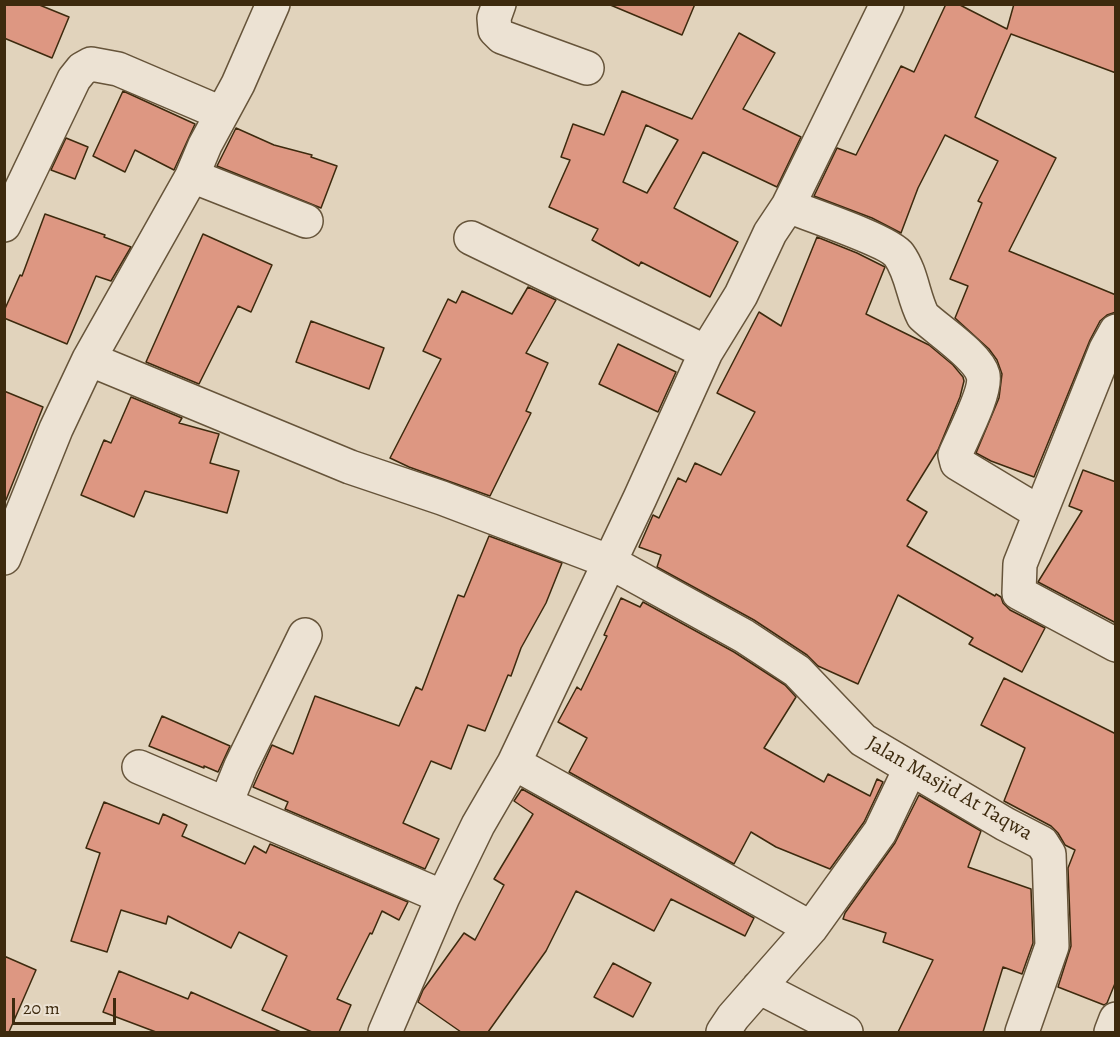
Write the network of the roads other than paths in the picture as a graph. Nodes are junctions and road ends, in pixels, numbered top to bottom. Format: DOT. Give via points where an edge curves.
graph roads {
  1 [pos="273,4"];
  2 [pos="499,4"];
  3 [pos="887,4"];
  4 [pos="587,68"];
  5 [pos="221,113"];
  6 [pos="192,176"];
  7 [pos="788,206"];
  8 [pos="306,221"];
  9 [pos="4,225"];
  10 [pos="471,238"];
  11 [pos="1116,331"];
  12 [pos="706,352"];
  13 [pos="89,359"];
  14 [pos="18,488"];
  15 [pos="1040,513"];
  16 [pos="4,558"];
  17 [pos="608,561"];
  18 [pos="305,635"];
  19 [pos="1116,645"];
  20 [pos="514,763"];
  21 [pos="139,766"];
  22 [pos="910,769"];
  23 [pos="226,802"];
  24 [pos="443,897"];
  25 [pos="811,928"];
  26 [pos="759,987"];
  27 [pos="1116,1019"];
  28 [pos="1032,1029"];
  29 [pos="385,1032"];
  30 [pos="723,1032"];
  31 [pos="846,1032"];
  32 [pos="1111,1032"];
  1 -- 5 [label="street"];
  2 -- 4 [label="street" via="495,30 502,37"];
  3 -- 7 [label="street"];
  5 -- 6 [label="street"];
  5 -- 9 [label="street" via="118,69 91,64 74,79"];
  6 -- 8 [label="street"];
  6 -- 13 [label="street"];
  7 -- 12 [label="street"];
  7 -- 15 [label="street" via="897,252 906,266 923,316 974,360 984,376 982,393 955,455 957,463"];
  10 -- 12 [label="street"];
  11 -- 15 [label="street"];
  12 -- 17 [label="street"];
  13 -- 14 [label="street" via="56,429"];
  13 -- 17 [label="street, Jalan Masjid At Taqwa" via="350,467"];
  14 -- 16 [label="street"];
  15 -- 19 [label="street" via="1020,564 1019,593"];
  17 -- 20 [label="street"];
  17 -- 22 [label="street, Jalan Masjid At Taqwa" via="744,636 797,671 863,740"];
  18 -- 23 [label="street"];
  20 -- 24 [label="street"];
  20 -- 25 [label="street"];
  21 -- 23 [label="street"];
  22 -- 25 [label="street" via="880,831"];
  22 -- 28 [label="street, Jalan Masjid At Taqwa" via="1042,843 1049,854 1052,946"];
  23 -- 24 [label="street"];
  24 -- 29 [label="street"];
  25 -- 26 [label="street"];
  26 -- 30 [label="street"];
  26 -- 31 [label="street"];
  27 -- 32 [label="street"];
}
